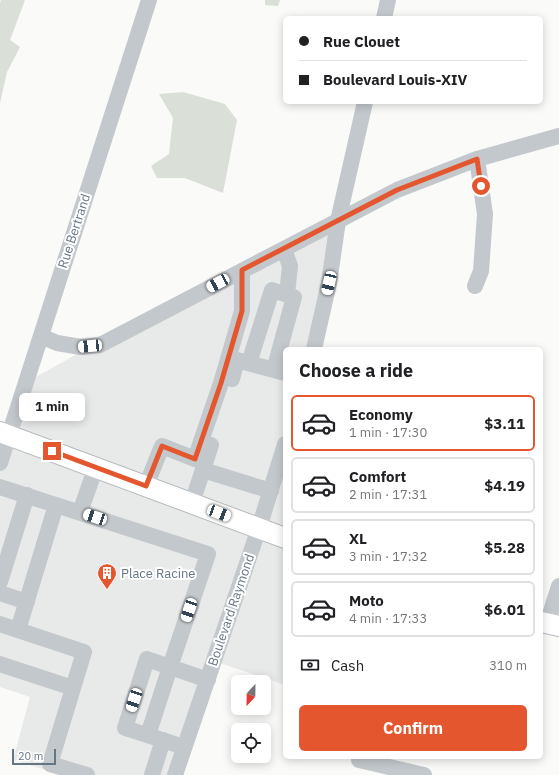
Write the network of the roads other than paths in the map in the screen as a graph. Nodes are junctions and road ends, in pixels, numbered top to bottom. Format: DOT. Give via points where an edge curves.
graph roads {
  1 [pos="149,0"];
  2 [pos="388,0"];
  3 [pos="384,16"];
  4 [pos="365,104"];
  5 [pos="559,136"];
  6 [pos="477,159"];
  7 [pos="338,221"];
  8 [pos="284,249"];
  9 [pos="242,270"];
  10 [pos="475,286"];
  11 [pos="287,294"];
  12 [pos="40,336"];
  13 [pos="284,347"];
  14 [pos="314,347"];
  15 [pos="283,352"];
  16 [pos="249,363"];
  17 [pos="279,372"];
  18 [pos="4,433"];
  19 [pos="283,451"];
  20 [pos="0,463"];
  21 [pos="96,467"];
  22 [pos="203,470"];
  23 [pos="146,486"];
  24 [pos="0,487"];
  25 [pos="271,491"];
  26 [pos="26,495"];
  27 [pos="192,503"];
  28 [pos="56,505"];
  29 [pos="80,512"];
  30 [pos="259,528"];
  31 [pos="283,537"];
  32 [pos="0,582"];
  33 [pos="559,586"];
  34 [pos="0,593"];
  35 [pos="26,602"];
  36 [pos="0,624"];
  37 [pos="549,624"];
  38 [pos="18,630"];
  39 [pos="0,664"];
  40 [pos="170,667"];
  41 [pos="208,680"];
  42 [pos="73,688"];
  43 [pos="148,735"];
  44 [pos="163,740"];
  45 [pos="184,747"];
  46 [pos="358,760"];
  47 [pos="383,770"];
  48 [pos="87,775"];
  49 [pos="152,775"];
  50 [pos="175,775"];
  51 [pos="424,775"];
  1 -- 12 [label="street, Rue Bertrand"];
  2 -- 3 [label="street"];
  4 -- 7 [label="street"];
  5 -- 6 [label="street"];
  6 -- 7 [label="street" via="397,190"];
  6 -- 10 [label="street" via="485,214 481,271"];
  7 -- 8 [label="street"];
  7 -- 14 [label="street" via="329,283"];
  8 -- 9 [label="street"];
  8 -- 11 [label="street" via="290,266"];
  9 -- 12 [label="street" via="100,345 81,347 57,343"];
  9 -- 23 [label="street" via="242,311 195,459 162,446"];
  11 -- 13 [label="street" via="294,297"];
  11 -- 16 [label="street" via="272,290"];
  12 -- 18 [label="street, Rue Bertrand"];
  15 -- 17 [label="street"];
  16 -- 17 [label="street"];
  16 -- 22 [label="street" via="238,360"];
  18 -- 20 [label="street, Rue Bertrand"];
  18 -- 21 [label="main road"];
  19 -- 25 [label="street, Boulevard Raymond"];
  21 -- 23 [label="main road"];
  21 -- 29 [label="street"];
  22 -- 25 [label="street"];
  22 -- 27 [label="street"];
  23 -- 27 [label="main road"];
  24 -- 26 [label="street"];
  25 -- 30 [label="street, Boulevard Raymond"];
  26 -- 28 [label="street"];
  26 -- 32 [label="street"];
  27 -- 30 [label="main road"];
  28 -- 29 [label="street"];
  28 -- 35 [label="street"];
  29 -- 40 [label="street" via="208,554"];
  30 -- 31 [label="main road"];
  30 -- 41 [label="street, Boulevard Raymond"];
  33 -- 37 [label="street"];
  34 -- 35 [label="street"];
  35 -- 38 [label="street"];
  36 -- 38 [label="street"];
  38 -- 42 [label="street" via="84,652"];
  39 -- 42 [label="street"];
  40 -- 41 [label="street"];
  40 -- 43 [label="street"];
  40 -- 43 [label="street" via="147,660 125,728"];
  41 -- 45 [label="street, Boulevard Raymond"];
  42 -- 48 [label="street" via="50,764"];
  43 -- 44 [label="street"];
  44 -- 45 [label="street"];
  44 -- 49 [label="street"];
  45 -- 50 [label="street, Boulevard Raymond"];
  46 -- 47 [label="street"];
  47 -- 51 [label="street"];
}
